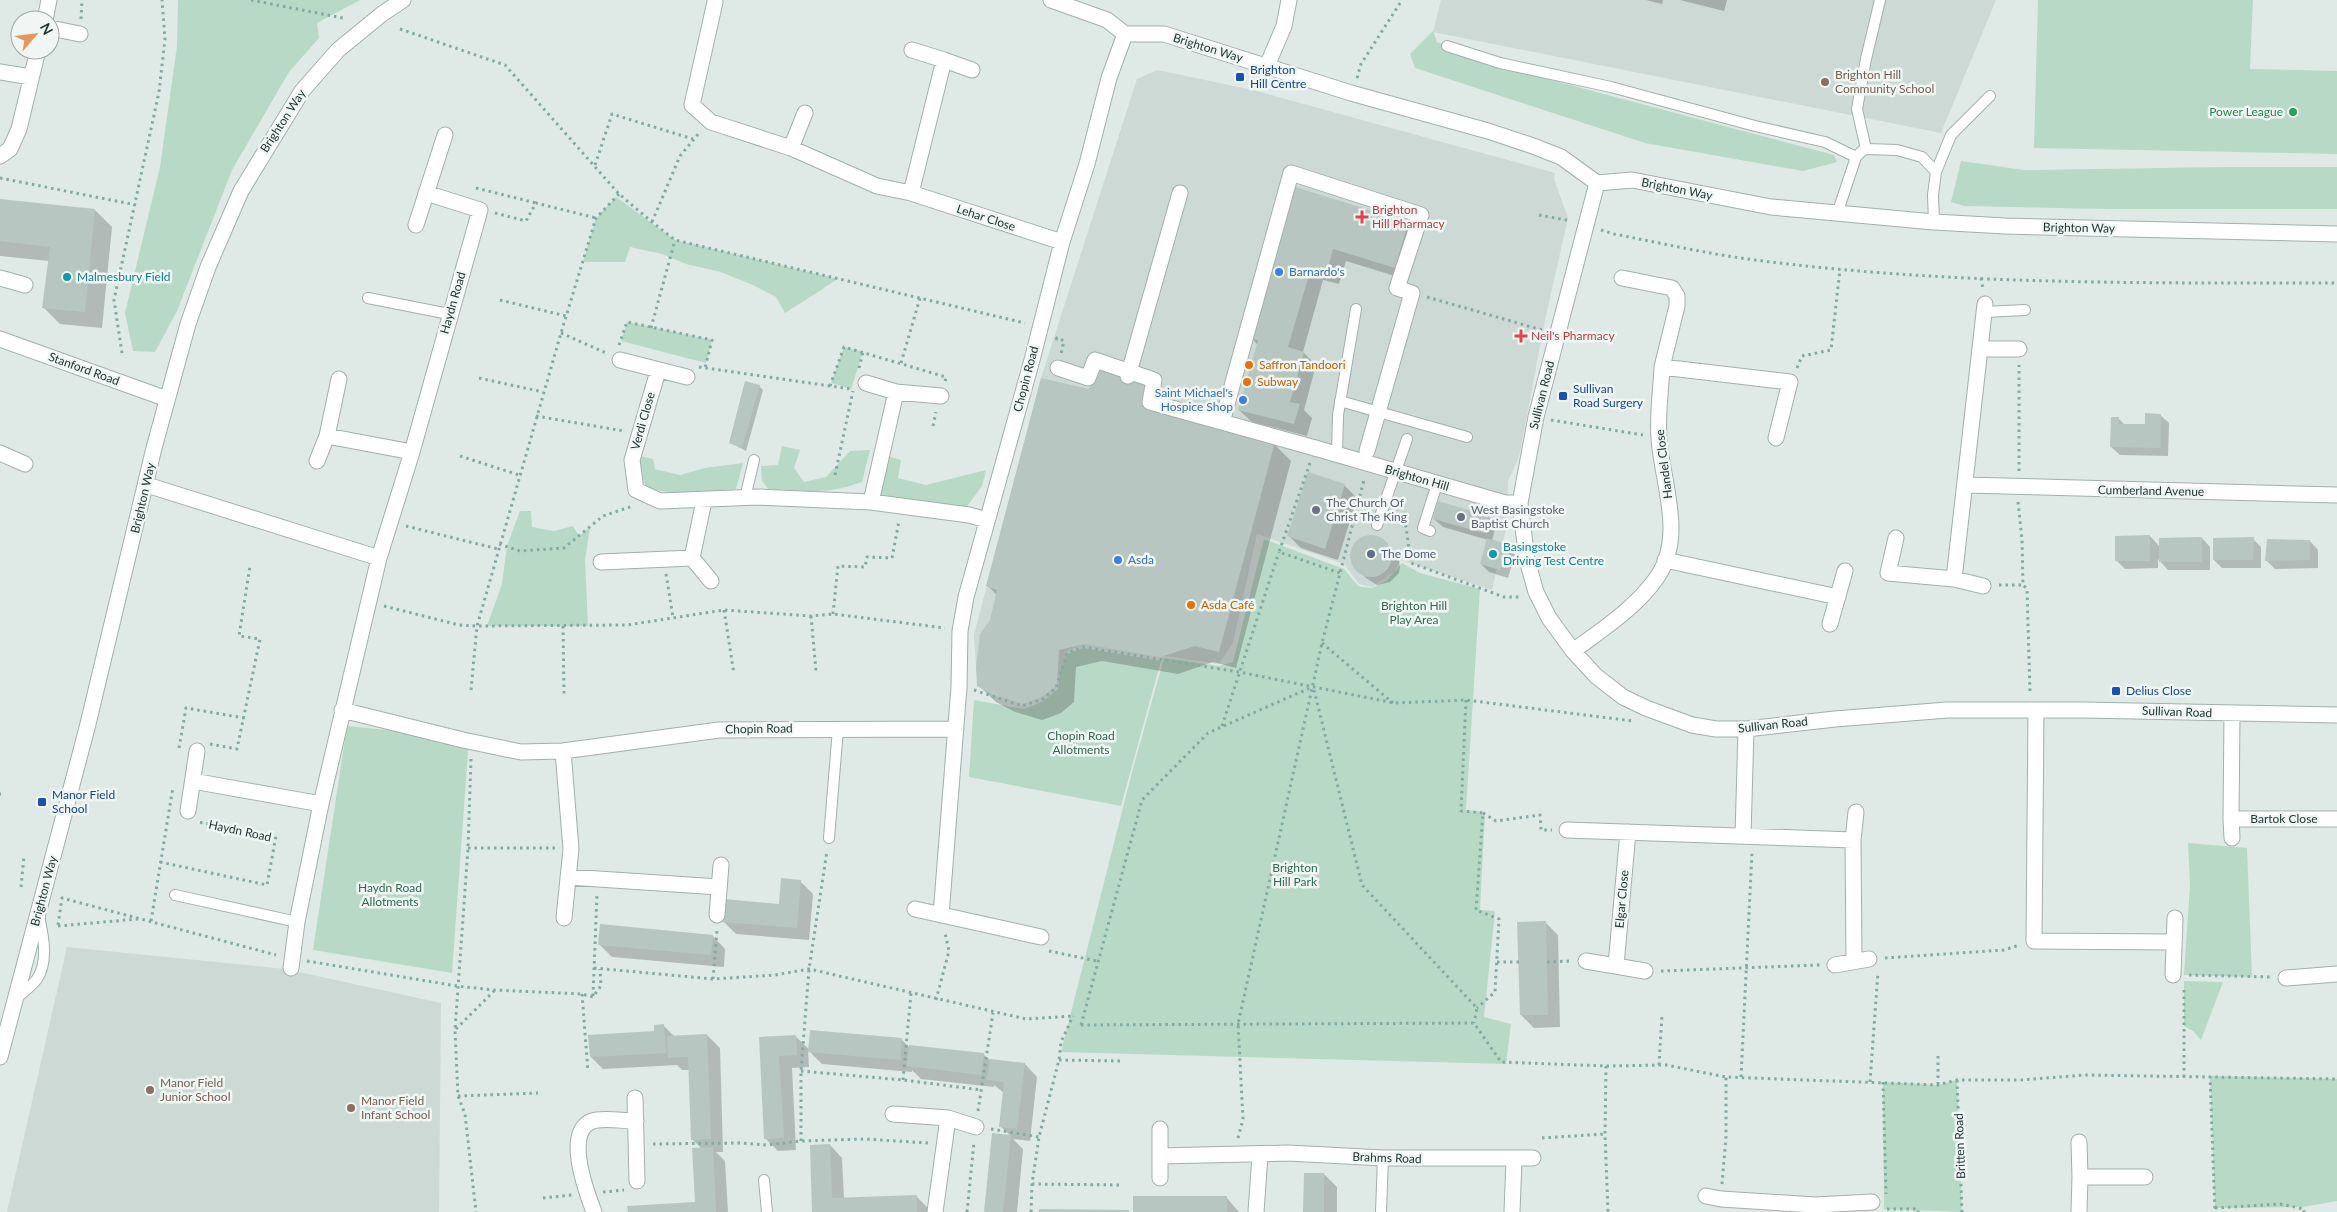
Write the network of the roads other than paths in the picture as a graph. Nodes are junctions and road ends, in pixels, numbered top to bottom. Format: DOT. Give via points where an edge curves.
graph roads {
  1 [pos="403,0"];
  2 [pos="1051,0"];
  3 [pos="1289,0"];
  4 [pos="1880,0"];
  5 [pos="715,2"];
  6 [pos="60,30"];
  7 [pos="80,34"];
  8 [pos="1125,34"];
  9 [pos="1447,46"];
  10 [pos="912,50"];
  11 [pos="35,60"];
  12 [pos="944,60"];
  13 [pos="1267,66"];
  14 [pos="972,70"];
  15 [pos="0,72"];
  16 [pos="31,77"];
  17 [pos="1990,96"];
  18 [pos="805,114"];
  19 [pos="445,135"];
  20 [pos="791,148"];
  21 [pos="1866,149"];
  22 [pos="0,156"];
  23 [pos="1856,156"];
  24 [pos="1936,172"];
  25 [pos="1597,183"];
  26 [pos="426,193"];
  27 [pos="911,193"];
  28 [pos="1180,193"];
  29 [pos="1837,214"];
  30 [pos="1934,222"];
  31 [pos="416,225"];
  32 [pos="2337,234"];
  33 [pos="1062,242"];
  34 [pos="0,278"];
  35 [pos="1622,278"];
  36 [pos="25,285"];
  37 [pos="368,298"];
  38 [pos="1356,308"];
  39 [pos="1985,308"];
  40 [pos="2026,310"];
  41 [pos="449,314"];
  42 [pos="0,340"];
  43 [pos="1980,349"];
  44 [pos="2019,349"];
  45 [pos="618,359"];
  46 [pos="1662,366"];
  47 [pos="1058,368"];
  48 [pos="658,371"];
  49 [pos="1128,374"];
  50 [pos="687,378"];
  51 [pos="340,379"];
  52 [pos="858,381"];
  53 [pos="896,392"];
  54 [pos="941,396"];
  55 [pos="167,399"];
  56 [pos="1340,401"];
  57 [pos="1378,412"];
  58 [pos="1222,422"];
  59 [pos="327,436"];
  60 [pos="1466,437"];
  61 [pos="1776,438"];
  62 [pos="1407,439"];
  63 [pos="1367,451"];
  64 [pos="412,452"];
  65 [pos="0,453"];
  66 [pos="1336,454"];
  67 [pos="754,460"];
  68 [pos="317,461"];
  69 [pos="25,464"];
  70 [pos="1396,471"];
  71 [pos="1437,484"];
  72 [pos="147,485"];
  73 [pos="1965,485"];
  74 [pos="2337,495"];
  75 [pos="745,498"];
  76 [pos="704,501"];
  77 [pos="870,502"];
  78 [pos="1520,503"];
  79 [pos="987,520"];
  80 [pos="1377,525"];
  81 [pos="1430,531"];
  82 [pos="1896,538"];
  83 [pos="379,558"];
  84 [pos="692,558"];
  85 [pos="1665,560"];
  86 [pos="601,562"];
  87 [pos="1846,571"];
  88 [pos="1954,579"];
  89 [pos="711,581"];
  90 [pos="1983,586"];
  91 [pos="1838,597"];
  92 [pos="1830,624"];
  93 [pos="1573,652"];
  94 [pos="342,710"];
  95 [pos="2036,710"];
  96 [pos="2232,714"];
  97 [pos="2337,715"];
  98 [pos="838,729"];
  99 [pos="956,729"];
  100 [pos="1746,730"];
  101 [pos="198,751"];
  102 [pos="563,751"];
  103 [pos="193,780"];
  104 [pos="321,804"];
  105 [pos="1856,812"];
  106 [pos="183,817"];
  107 [pos="2231,819"];
  108 [pos="2337,819"];
  109 [pos="1567,830"];
  110 [pos="1628,832"];
  111 [pos="1748,836"];
  112 [pos="829,838"];
  113 [pos="2232,838"];
  114 [pos="1853,840"];
  115 [pos="721,865"];
  116 [pos="568,877"];
  117 [pos="719,887"];
  118 [pos="175,895"];
  119 [pos="915,910"];
  120 [pos="717,915"];
  121 [pos="941,915"];
  122 [pos="564,918"];
  123 [pos="2175,918"];
  124 [pos="297,922"];
  125 [pos="1041,937"];
  126 [pos="2174,942"];
  127 [pos="292,961"];
  128 [pos="1586,961"];
  129 [pos="1616,965"];
  130 [pos="1835,965"];
  131 [pos="1645,971"];
  132 [pos="2337,974"];
  133 [pos="2179,975"];
  134 [pos="2286,978"];
  135 [pos="0,1058"];
  136 [pos="635,1098"];
  137 [pos="893,1114"];
  138 [pos="948,1118"];
  139 [pos="636,1121"];
  140 [pos="976,1127"];
  141 [pos="1160,1129"];
  142 [pos="2078,1142"];
  143 [pos="1260,1155"];
  144 [pos="1160,1156"];
  145 [pos="1383,1158"];
  146 [pos="1533,1158"];
  147 [pos="1514,1160"];
  148 [pos="2080,1177"];
  149 [pos="2145,1177"];
  150 [pos="1160,1178"];
  151 [pos="764,1180"];
  152 [pos="637,1182"];
  153 [pos="1706,1196"];
  154 [pos="1881,1201"];
  155 [pos="1815,1209"];
  156 [pos="594,1212"];
  157 [pos="767,1212"];
  158 [pos="935,1212"];
  159 [pos="1256,1212"];
  160 [pos="1381,1212"];
  161 [pos="1512,1212"];
  162 [pos="2079,1212"];
  1 -- 55 [label="street, Brighton Way" via="338,50 302,91 260,156 208,267"];
  2 -- 8 [label="street" via="1107,20"];
  3 -- 13 [label="street" via="1284,26"];
  4 -- 21 [label="lane" via="1857,110"];
  5 -- 20 [label="street, Lehar Close" via="692,105 711,122"];
  6 -- 7 [label="street"];
  8 -- 13 [label="street, Brighton Way" via="1164,34"];
  8 -- 33 [label="street, Chopin Road" via="1109,78 1087,164"];
  9 -- 23 [label="lane" via="1500,63 1612,86 1825,142"];
  10 -- 12 [label="street"];
  11 -- 16 [label="street"];
  12 -- 14 [label="street"];
  12 -- 27 [label="street"];
  13 -- 25 [label="street, Brighton Way" via="1533,146 1561,157"];
  15 -- 16 [label="street"];
  16 -- 22 [label="street" via="19,129 10,149"];
  17 -- 24 [label="lane" via="1951,135"];
  18 -- 20 [label="street"];
  19 -- 26 [label="street"];
  20 -- 27 [label="street, Lehar Close" via="877,186"];
  21 -- 23 [label="lane"];
  21 -- 24 [label="lane" via="1897,150 1922,157"];
  23 -- 29 [label="lane"];
  24 -- 30 [label="lane"];
  25 -- 29 [label="street, Brighton Way" via="1632,180 1771,207"];
  25 -- 78 [label="street, Sullivan Road" via="1536,417"];
  26 -- 31 [label="street"];
  26 -- 41 [label="street, Haydn Road" via="480,210"];
  27 -- 33 [label="street, Lehar Close"];
  28 -- 49 [label="street"];
  29 -- 30 [label="street, Brighton Way"];
  30 -- 32 [label="street, Brighton Way"];
  33 -- 79 [label="street, Chopin Road"];
  34 -- 36 [label="street"];
  35 -- 46 [label="street, Handel Close" via="1672,288 1677,296 1678,306"];
  37 -- 41 [label="lane"];
  38 -- 56 [label="lane"];
  39 -- 40 [label="lane"];
  39 -- 43 [label="street"];
  41 -- 64 [label="street, Haydn Road"];
  42 -- 55 [label="street, Stanford Road"];
  43 -- 44 [label="street"];
  43 -- 73 [label="street"];
  45 -- 48 [label="street"];
  46 -- 61 [label="street" via="1790,382"];
  46 -- 85 [label="street, Handel Close" via="1658,437 1672,521"];
  47 -- 49 [label="street" via="1088,378 1095,360"];
  48 -- 50 [label="street"];
  48 -- 76 [label="street, Verdi Close" via="632,460 636,490 660,501"];
  49 -- 58 [label="street, Brighton Hill" via="1154,380 1150,402"];
  51 -- 59 [label="street"];
  52 -- 53 [label="street"];
  53 -- 54 [label="street"];
  53 -- 77 [label="street"];
  55 -- 72 [label="street, Brighton Way"];
  56 -- 57 [label="lane"];
  56 -- 66 [label="lane"];
  57 -- 58 [label="street" via="1412,293 1397,288 1421,215 1291,173"];
  57 -- 60 [label="lane"];
  57 -- 63 [label="street"];
  58 -- 66 [label="street, Brighton Hill"];
  59 -- 64 [label="street"];
  59 -- 68 [label="street"];
  62 -- 70 [label="lane"];
  64 -- 83 [label="street, Haydn Road"];
  65 -- 69 [label="street"];
  66 -- 70 [label="street, Brighton Hill"];
  67 -- 75 [label="lane"];
  70 -- 71 [label="street, Brighton Hill"];
  70 -- 80 [label="lane"];
  71 -- 78 [label="street, Brighton Hill" via="1504,503"];
  71 -- 81 [label="lane" via="1423,528"];
  72 -- 83 [label="street"];
  72 -- 135 [label="street, Brighton Way"];
  73 -- 74 [label="street, Cumberland Avenue"];
  73 -- 88 [label="street"];
  75 -- 76 [label="street, Verdi Close"];
  75 -- 77 [label="street, Verdi Close"];
  76 -- 84 [label="street"];
  77 -- 79 [label="street, Verdi Close"];
  78 -- 93 [label="street, Sullivan Road" via="1527,560 1536,592 1549,618"];
  79 -- 99 [label="street, Chopin Road" via="960,631"];
  82 -- 88 [label="street" via="1888,572"];
  83 -- 94 [label="street, Haydn Road"];
  84 -- 86 [label="street"];
  84 -- 89 [label="street"];
  85 -- 91 [label="street"];
  85 -- 93 [label="street, Handel Close" via="1658,575 1631,606"];
  87 -- 91 [label="street"];
  88 -- 90 [label="street"];
  91 -- 92 [label="street"];
  93 -- 100 [label="street, Sullivan Road" via="1623,698 1692,725"];
  94 -- 102 [label="street, Chopin Road" via="521,752"];
  94 -- 104 [label="street, Haydn Road"];
  95 -- 96 [label="street, Sullivan Road"];
  95 -- 100 [label="street, Sullivan Road" via="1947,710"];
  95 -- 126 [label="street" via="2034,941"];
  96 -- 97 [label="street, Sullivan Road"];
  96 -- 107 [label="street"];
  98 -- 99 [label="street, Chopin Road"];
  98 -- 102 [label="street, Chopin Road" via="719,730"];
  98 -- 112 [label="lane"];
  99 -- 121 [label="street, Chopin Road"];
  100 -- 111 [label="street"];
  101 -- 103 [label="street"];
  102 -- 116 [label="street" via="571,849"];
  103 -- 104 [label="street"];
  103 -- 106 [label="street"];
  104 -- 124 [label="street, Haydn Road"];
  105 -- 114 [label="street"];
  107 -- 108 [label="street, Bartok Close"];
  107 -- 113 [label="street"];
  109 -- 110 [label="street"];
  110 -- 111 [label="street"];
  110 -- 129 [label="street, Elgar Close"];
  111 -- 114 [label="street"];
  114 -- 130 [label="street" via="1867,959"];
  115 -- 117 [label="street"];
  116 -- 117 [label="street"];
  116 -- 122 [label="street"];
  117 -- 120 [label="street"];
  118 -- 124 [label="lane"];
  119 -- 121 [label="street"];
  121 -- 125 [label="street"];
  123 -- 126 [label="street"];
  124 -- 127 [label="street, Haydn Road"];
  126 -- 133 [label="street"];
  128 -- 129 [label="street"];
  129 -- 131 [label="street"];
  132 -- 134 [label="street"];
  136 -- 139 [label="street"];
  137 -- 138 [label="street"];
  138 -- 140 [label="street"];
  138 -- 158 [label="street"];
  139 -- 152 [label="street"];
  139 -- 156 [label="street" via="596,1120 583,1128 577,1139 582,1173"];
  141 -- 144 [label="street"];
  142 -- 148 [label="street"];
  143 -- 144 [label="street, Brahms Road"];
  143 -- 145 [label="street, Brahms Road"];
  143 -- 159 [label="street"];
  144 -- 150 [label="street"];
  145 -- 147 [label="street, Brahms Road"];
  145 -- 160 [label="lane"];
  146 -- 147 [label="street, Brahms Road"];
  147 -- 161 [label="street"];
  148 -- 149 [label="street"];
  148 -- 162 [label="street"];
  151 -- 157 [label="lane"];
  153 -- 155 [label="street"];
  154 -- 155 [label="street"];
}
